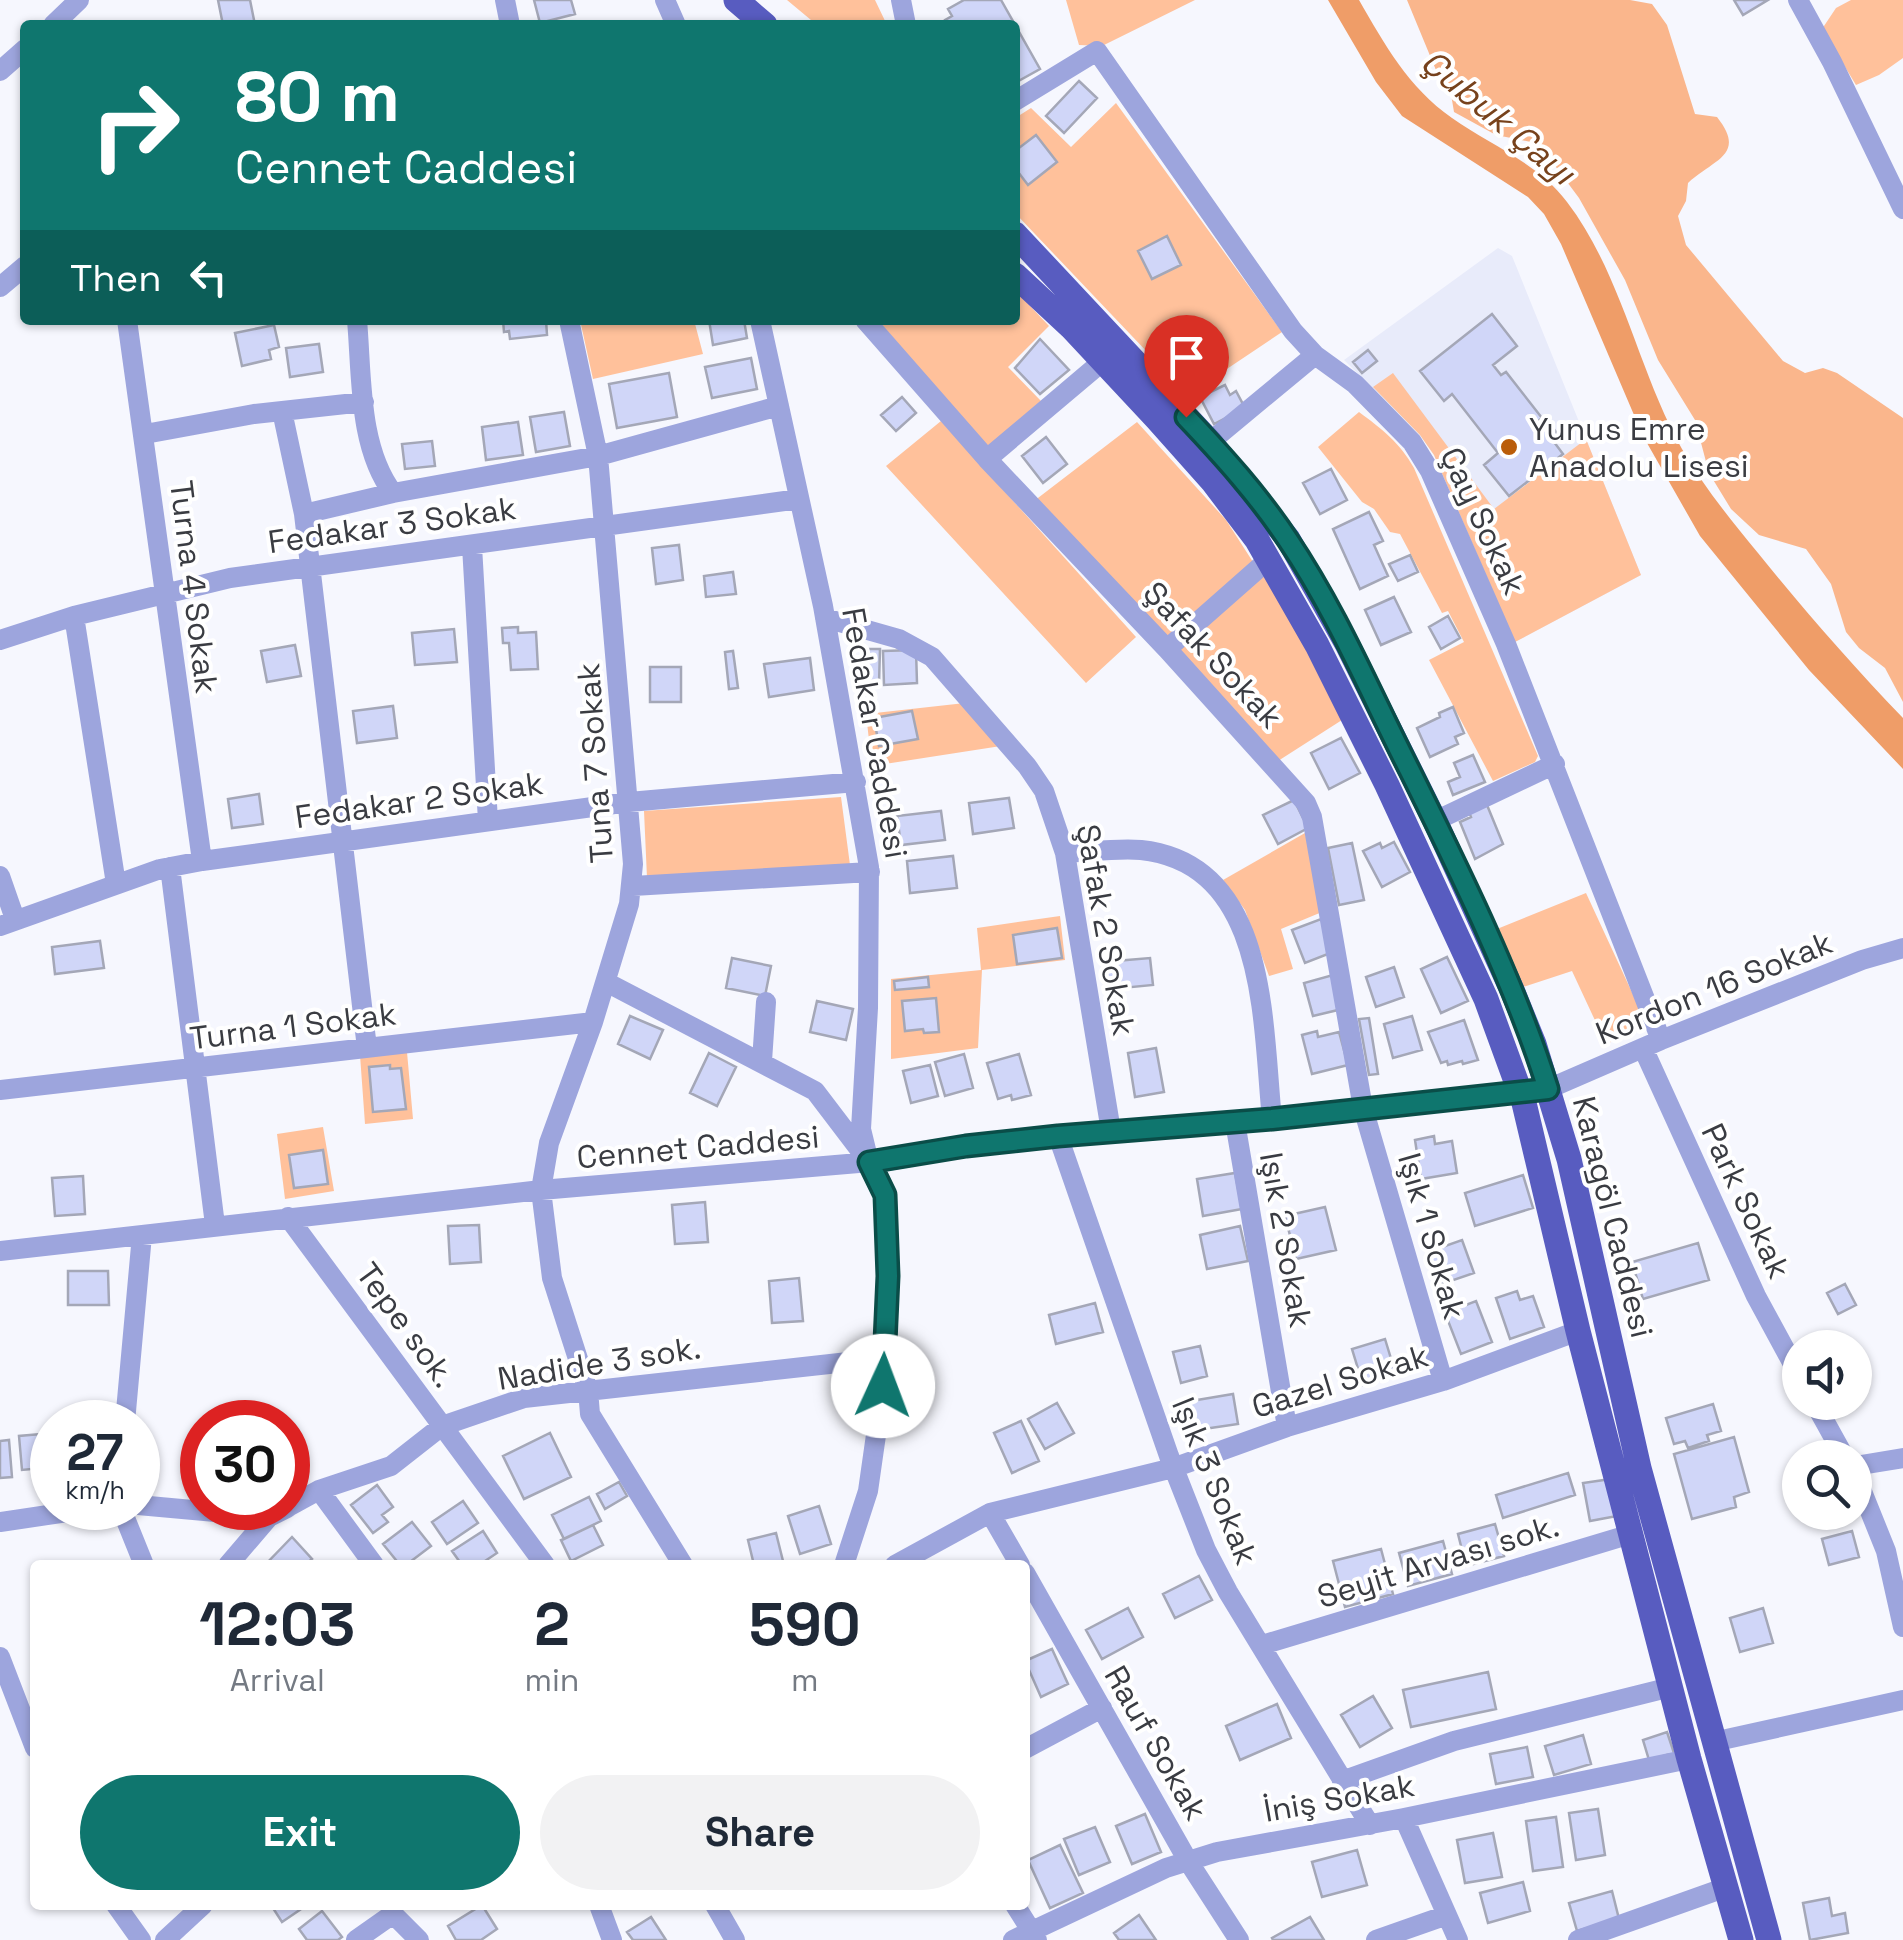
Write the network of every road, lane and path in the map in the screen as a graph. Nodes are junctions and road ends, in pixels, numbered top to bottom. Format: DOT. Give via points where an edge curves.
graph roads {
  1 [pos="79,0"];
  2 [pos="736,0"];
  3 [pos="1798,0"];
  4 [pos="58,17"];
  5 [pos="759,20"];
  6 [pos="20,53"];
  7 [pos="0,71"];
  8 [pos="1020,98"];
  9 [pos="1903,210"];
  10 [pos="1020,239"];
  11 [pos="20,270"];
  12 [pos="1020,280"];
  13 [pos="0,287"];
  14 [pos="128,325"];
  15 [pos="358,325"];
  16 [pos="570,325"];
  17 [pos="761,325"];
  18 [pos="869,325"];
  19 [pos="1315,355"];
  20 [pos="1103,360"];
  21 [pos="364,402"];
  22 [pos="778,406"];
  23 [pos="282,411"];
  24 [pos="145,434"];
  25 [pos="1210,442"];
  26 [pos="598,456"];
  27 [pos="987,459"];
  28 [pos="393,493"];
  29 [pos="799,499"];
  30 [pos="304,514"];
  31 [pos="606,525"];
  32 [pos="472,546"];
  33 [pos="1270,559"];
  34 [pos="311,566"];
  35 [pos="163,592"];
  36 [pos="74,616"];
  37 [pos="825,618"];
  38 [pos="0,640"];
  39 [pos="1167,649"];
  40 [pos="1555,764"];
  41 [pos="856,782"];
  42 [pos="628,802"];
  43 [pos="488,821"];
  44 [pos="1435,822"];
  45 [pos="344,839"];
  46 [pos="1065,853"];
  47 [pos="202,861"];
  48 [pos="170,867"];
  49 [pos="870,872"];
  50 [pos="0,876"];
  51 [pos="116,884"];
  52 [pos="633,886"];
  53 [pos="8,922"];
  54 [pos="1903,948"];
  55 [pos="606,982"];
  56 [pos="766,1002"];
  57 [pos="594,1022"];
  58 [pos="1652,1044"];
  59 [pos="367,1048"];
  60 [pos="762,1062"];
  61 [pos="196,1067"];
  62 [pos="1548,1089"];
  63 [pos="0,1090"];
  64 [pos="1520,1092"];
  65 [pos="1362,1108"];
  66 [pos="1272,1119"];
  67 [pos="1235,1122"];
  68 [pos="1111,1130"];
  69 [pos="1058,1136"];
  70 [pos="869,1162"];
  71 [pos="542,1190"];
  72 [pos="288,1217"];
  73 [pos="216,1226"];
  74 [pos="142,1234"];
  75 [pos="0,1252"];
  76 [pos="1578,1331"];
  77 [pos="1782,1344"];
  78 [pos="884,1358"];
  79 [pos="1443,1381"];
  80 [pos="588,1390"];
  81 [pos="127,1400"];
  82 [pos="442,1426"];
  83 [pos="1287,1426"];
  84 [pos="1903,1458"];
  85 [pos="1872,1463"];
  86 [pos="1174,1468"];
  87 [pos="319,1490"];
  88 [pos="310,1495"];
  89 [pos="990,1512"];
  90 [pos="1872,1516"];
  91 [pos="30,1518"];
  92 [pos="0,1522"];
  93 [pos="130,1530"];
  94 [pos="262,1530"];
  95 [pos="1631,1534"];
  96 [pos="142,1560"];
  97 [pos="233,1560"];
  98 [pos="370,1560"];
  99 [pos="541,1560"];
  100 [pos="680,1560"];
  101 [pos="846,1560"];
  102 [pos="905,1560"];
  103 [pos="1017,1560"];
  104 [pos="1030,1582"];
  105 [pos="1903,1628"];
  106 [pos="1262,1645"];
  107 [pos="0,1657"];
  108 [pos="1671,1687"];
  109 [pos="1903,1700"];
  110 [pos="1102,1708"];
  111 [pos="30,1735"];
  112 [pos="1714,1742"];
  113 [pos="1030,1746"];
  114 [pos="1690,1758"];
  115 [pos="1342,1781"];
  116 [pos="1404,1818"];
  117 [pos="1370,1825"];
  118 [pos="1188,1860"];
  119 [pos="1724,1888"];
  120 [pos="120,1910"];
  121 [pos="198,1910"];
  122 [pos="606,1910"];
  123 [pos="718,1910"];
  124 [pos="1017,1910"];
  125 [pos="1447,1915"];
  126 [pos="1027,1937"];
  127 [pos="141,1940"];
  128 [pos="165,1940"];
  129 [pos="356,1940"];
  130 [pos="419,1940"];
  131 [pos="612,1940"];
  132 [pos="735,1940"];
  133 [pos="1239,1940"];
  134 [pos="1376,1940"];
  135 [pos="1458,1940"];
  136 [pos="1578,1940"];
  137 [pos="1741,1940"];
  138 [pos="1769,1940"];
  1 -- 4 [label="street"];
  2 -- 5 [label="main road"];
  3 -- 9 [label="street"];
  6 -- 7 [label="street"];
  8 -- 19 [label="street, Çay Sokak" via="1097,51"];
  10 -- 25 [label="main road, Karagöl Caddesi"];
  11 -- 13 [label="street"];
  12 -- 20 [label="main road"];
  14 -- 24 [label="street, Turna 4 Sokak"];
  15 -- 21 [label="street"];
  16 -- 26 [label="street, Tuna 7 Sokak"];
  17 -- 22 [label="street, Fedakar Caddesi"];
  18 -- 27 [label="street, Şafak Sokak"];
  19 -- 25 [label="street"];
  19 -- 40 [label="street, Çay Sokak" via="1355,384 1420,454"];
  20 -- 27 [label="street"];
  20 -- 33 [label="main road" via="1213,482"];
  21 -- 23 [label="street"];
  21 -- 28 [label="street" via="376,465"];
  22 -- 26 [label="street, Fedakar 3 Sokak"];
  22 -- 29 [label="street, Fedakar Caddesi"];
  23 -- 24 [label="street"];
  23 -- 30 [label="street"];
  24 -- 35 [label="street, Turna 4 Sokak"];
  25 -- 44 [label="main road, Karagöl Caddesi" via="1304,565"];
  26 -- 28 [label="street, Fedakar 3 Sokak"];
  26 -- 31 [label="street, Tuna 7 Sokak"];
  27 -- 39 [label="street, Şafak Sokak"];
  28 -- 30 [label="street, Fedakar 3 Sokak"];
  29 -- 31 [label="street, Fedakar 3 Sokak"];
  29 -- 37 [label="street, Fedakar Caddesi"];
  30 -- 34 [label="street"];
  31 -- 32 [label="street, Fedakar 3 Sokak"];
  31 -- 42 [label="street, Tuna 7 Sokak"];
  32 -- 34 [label="street, Fedakar 3 Sokak"];
  32 -- 43 [label="street"];
  33 -- 39 [label="street"];
  33 -- 64 [label="main road" via="1408,828"];
  34 -- 35 [label="street, Fedakar 3 Sokak"];
  34 -- 45 [label="street"];
  35 -- 36 [label="street, Fedakar 3 Sokak"];
  35 -- 47 [label="street, Turna 4 Sokak"];
  36 -- 38 [label="street, Fedakar 3 Sokak"];
  36 -- 51 [label="street"];
  37 -- 41 [label="street, Fedakar Caddesi"];
  37 -- 46 [label="street, Şafak 2 Sokak" via="899,639 932,657 1044,790"];
  39 -- 65 [label="street, Şafak Sokak" via="1312,817"];
  40 -- 44 [label="street"];
  40 -- 58 [label="street, Çay Sokak"];
  41 -- 42 [label="street, Fedakar 2 Sokak"];
  41 -- 49 [label="street, Fedakar Caddesi"];
  42 -- 43 [label="street, Fedakar 2 Sokak"];
  42 -- 52 [label="street, Tuna 7 Sokak"];
  43 -- 45 [label="street, Fedakar 2 Sokak"];
  44 -- 62 [label="main road, Karagöl Caddesi" via="1512,990"];
  45 -- 47 [label="street, Fedakar 2 Sokak"];
  45 -- 59 [label="street"];
  46 -- 66 [label="street" via="1162,854 1206,876 1226,896 1256,971"];
  46 -- 68 [label="street, Şafak 2 Sokak"];
  47 -- 48 [label="street, Fedakar 2 Sokak"];
  48 -- 51 [label="street, Fedakar 2 Sokak"];
  48 -- 61 [label="street"];
  49 -- 52 [label="street"];
  49 -- 70 [label="street, Fedakar Caddesi" via="861,1129"];
  50 -- 53 [label="street"];
  51 -- 53 [label="street, Fedakar 2 Sokak"];
  52 -- 55 [label="street, Tuna 7 Sokak"];
  54 -- 58 [label="street, Kordon 16 Sokak"];
  55 -- 57 [label="street, Tuna 7 Sokak"];
  55 -- 60 [label="street"];
  56 -- 60 [label="street"];
  57 -- 59 [label="street, Turna 1 Sokak"];
  57 -- 71 [label="street, Tuna 7 Sokak" via="550,1142"];
  58 -- 62 [label="street, Kordon 16 Sokak"];
  58 -- 77 [label="street, Park Sokak"];
  59 -- 61 [label="street, Turna 1 Sokak"];
  60 -- 70 [label="street" via="823,1098"];
  61 -- 63 [label="street, Turna 1 Sokak"];
  61 -- 73 [label="street"];
  62 -- 64 [label="street, Kordon 16 Sokak"];
  62 -- 112 [label="main road, Karagöl Caddesi" via="1583,1212 1639,1468"];
  64 -- 65 [label="street, Cennet Caddesi"];
  64 -- 76 [label="main road"];
  65 -- 66 [label="street, Cennet Caddesi"];
  65 -- 79 [label="street, Işık 1 Sokak"];
  66 -- 67 [label="street, Cennet Caddesi"];
  67 -- 68 [label="street, Cennet Caddesi"];
  67 -- 83 [label="street, Işık 2 Sokak"];
  68 -- 69 [label="street, Cennet Caddesi"];
  69 -- 70 [label="street, Cennet Caddesi"];
  69 -- 86 [label="street, Işık 3 Sokak"];
  70 -- 71 [label="street, Cennet Caddesi"];
  70 -- 78 [label="street" via="885,1195"];
  71 -- 72 [label="street, Cennet Caddesi"];
  71 -- 80 [label="street, Tuna 7 Sokak" via="552,1278"];
  72 -- 73 [label="street, Cennet Caddesi"];
  72 -- 82 [label="street, Tepe sok."];
  73 -- 74 [label="street, Cennet Caddesi"];
  74 -- 75 [label="street, Cennet Caddesi"];
  74 -- 81 [label="street"];
  76 -- 79 [label="street, Gazel Sokak"];
  76 -- 95 [label="main road"];
  78 -- 80 [label="street, Nadide 3 sok."];
  78 -- 101 [label="street" via="868,1491"];
  79 -- 83 [label="street, Gazel Sokak"];
  80 -- 82 [label="street, Nadide 3 sok." via="524,1398"];
  80 -- 100 [label="street, Tuna 7 Sokak" via="590,1414"];
  82 -- 87 [label="street, Nadide 3 sok." via="391,1466"];
  82 -- 99 [label="street, Tepe sok."];
  83 -- 86 [label="street, Gazel Sokak"];
  84 -- 85 [label="street"];
  86 -- 89 [label="street, Gazel Sokak"];
  86 -- 106 [label="street, Işık 3 Sokak" via="1206,1550"];
  87 -- 88 [label="street, Nadide 3 sok."];
  87 -- 98 [label="street"];
  89 -- 102 [label="street, Gazel Sokak"];
  89 -- 103 [label="street"];
  90 -- 105 [label="street"];
  91 -- 92 [label="street"];
  93 -- 96 [label="street"];
  94 -- 97 [label="street"];
  95 -- 106 [label="street, Seyit Arvası sok."];
  95 -- 108 [label="main road"];
  104 -- 110 [label="street, Rauf Sokak"];
  106 -- 115 [label="street, Işık 3 Sokak"];
  107 -- 111 [label="street"];
  108 -- 114 [label="main road"];
  108 -- 115 [label="street" via="1454,1741"];
  109 -- 112 [label="street"];
  110 -- 113 [label="street"];
  110 -- 118 [label="street, Rauf Sokak"];
  112 -- 138 [label="main road, Karagöl Caddesi"];
  114 -- 116 [label="street, İniş Sokak"];
  114 -- 119 [label="main road"];
  115 -- 117 [label="street, Işık 3 Sokak"];
  116 -- 117 [label="street, İniş Sokak"];
  116 -- 125 [label="street"];
  117 -- 118 [label="street, İniş Sokak"];
  118 -- 126 [label="street, İniş Sokak"];
  118 -- 133 [label="street, Rauf Sokak"];
  119 -- 136 [label="street"];
  119 -- 137 [label="main road"];
  120 -- 127 [label="street"];
  121 -- 128 [label="street"];
  122 -- 131 [label="street"];
  123 -- 132 [label="street"];
  124 -- 126 [label="street"];
  125 -- 134 [label="street"];
  125 -- 135 [label="street"];
  129 -- 130 [label="street" via="392,1914"];
}
